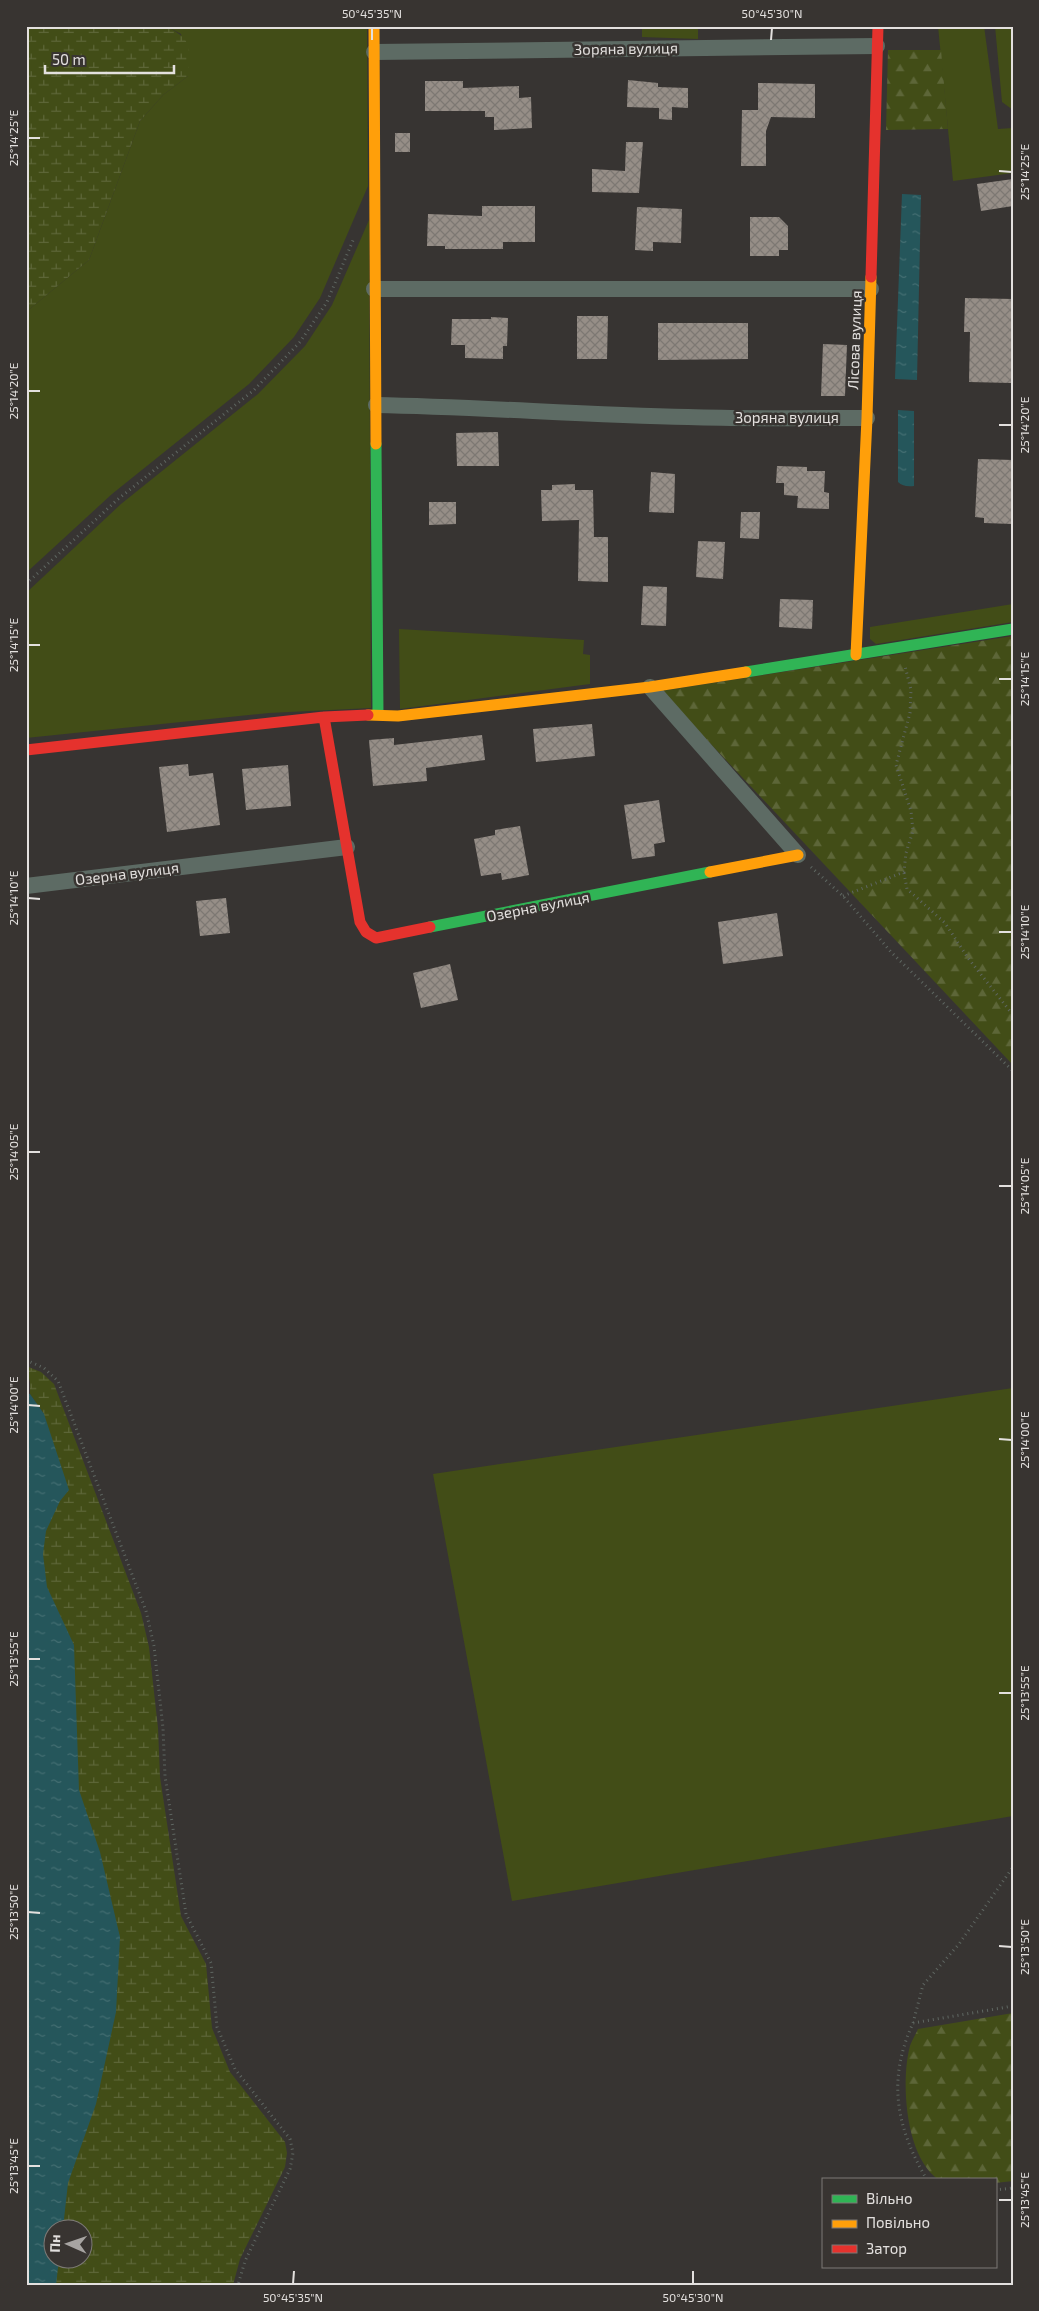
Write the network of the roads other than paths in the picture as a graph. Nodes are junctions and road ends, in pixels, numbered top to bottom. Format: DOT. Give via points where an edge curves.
graph roads {
  1 [pos="374,26"];
  2 [pos="878,26"];
  3 [pos="877,46"];
  4 [pos="374,52"];
  5 [pos="374,289"];
  6 [pos="871,289"];
  7 [pos="376,405"];
  8 [pos="867,418"];
  9 [pos="1013,629"];
  10 [pos="856,655"];
  11 [pos="650,687"];
  12 [pos="378,714"];
  13 [pos="324,717"];
  14 [pos="26,750"];
  15 [pos="347,847"];
  16 [pos="798,855"];
  17 [pos="26,886"];
  1 -- 4 [label="street"];
  2 -- 3 [label="street, Лісова вулиця"];
  3 -- 4 [label="street, Зоряна вулиця"];
  3 -- 6 [label="street, Лісова вулиця"];
  4 -- 5 [label="street"];
  5 -- 6 [label="street"];
  5 -- 7 [label="street"];
  6 -- 8 [label="street, Лісова вулиця"];
  7 -- 8 [label="street, Зоряна вулиця" via="691,418"];
  7 -- 12 [label="street"];
  8 -- 10 [label="street, Лісова вулиця"];
  9 -- 10 [label="street"];
  10 -- 11 [label="street"];
  11 -- 12 [label="street" via="398,716"];
  11 -- 16 [label="street"];
  12 -- 13 [label="street"];
  13 -- 14 [label="street"];
  13 -- 15 [label="street, Озерна вулиця"];
  15 -- 16 [label="street, Озерна вулиця" via="360,922 366,932 376,938"];
  15 -- 17 [label="street, Озерна вулиця"];
}
